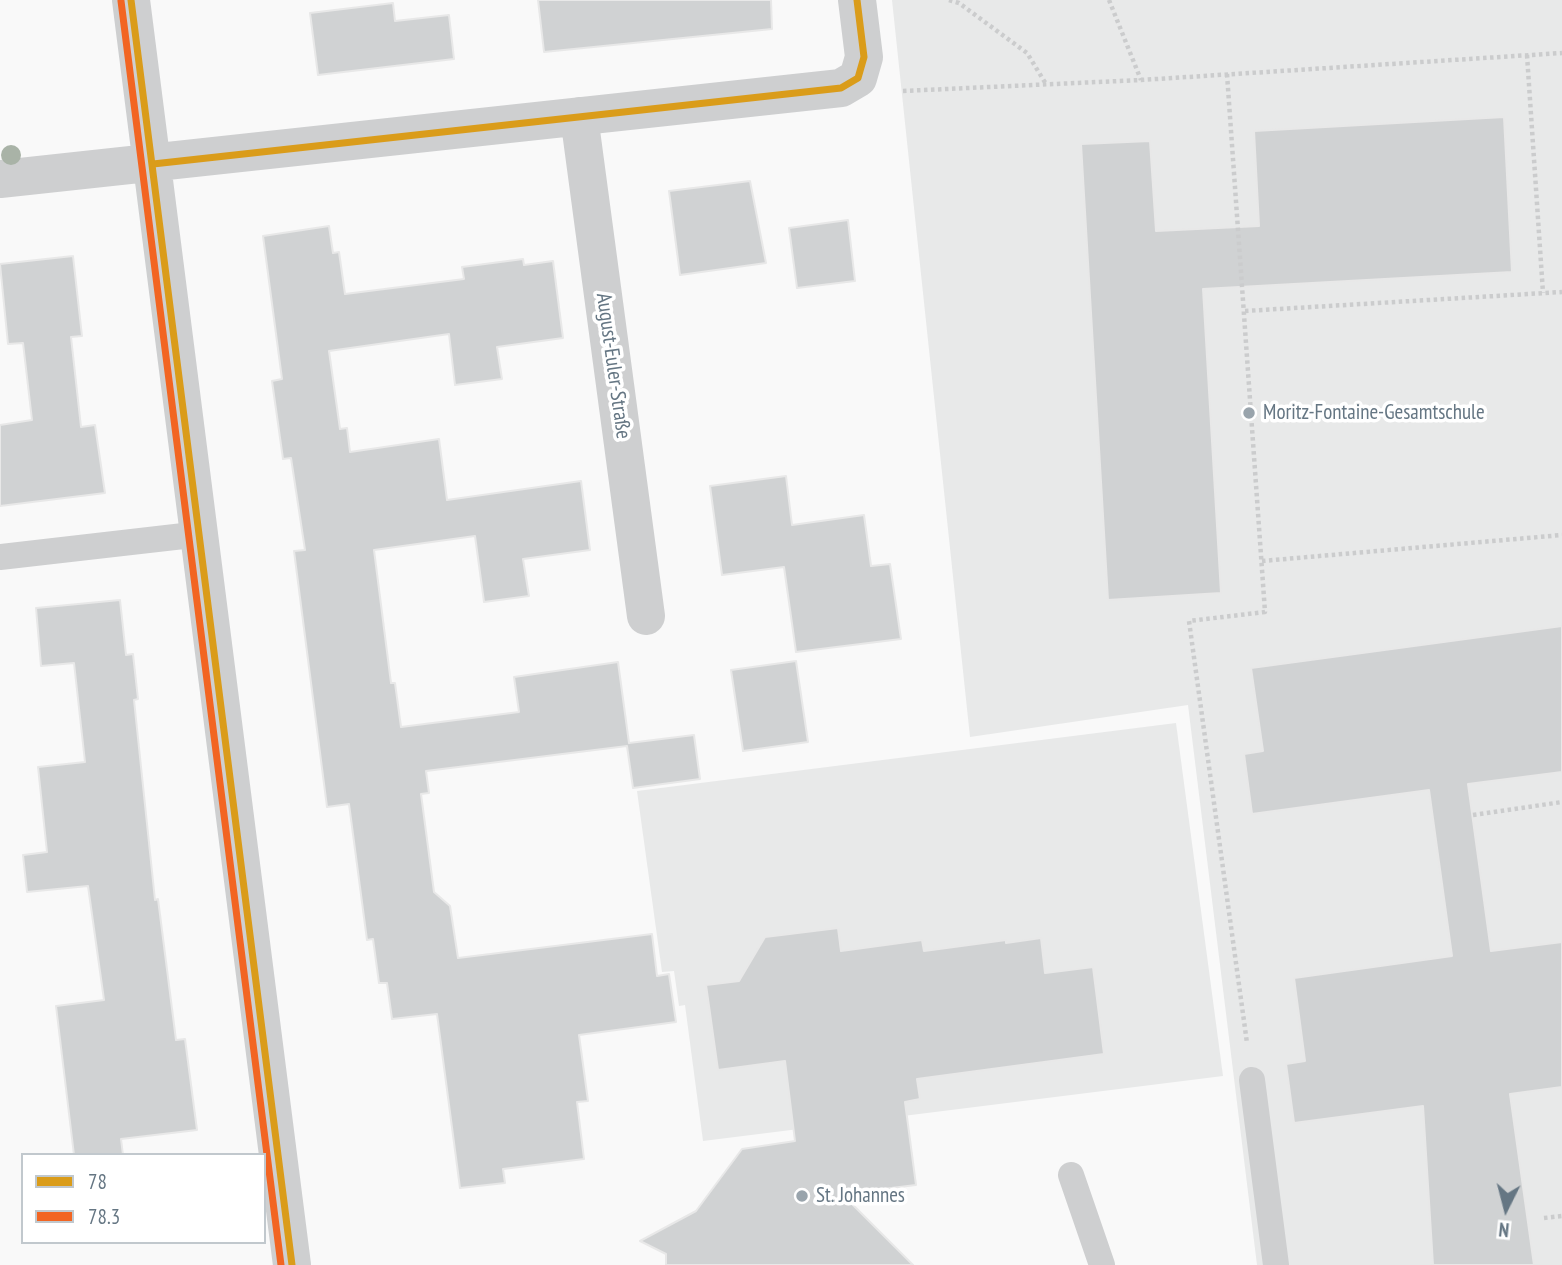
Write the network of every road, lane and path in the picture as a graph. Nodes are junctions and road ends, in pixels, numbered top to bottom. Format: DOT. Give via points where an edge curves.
graph roads {
  1 [pos="131,0"];
  2 [pos="858,0"];
  3 [pos="948,0"];
  4 [pos="1108,0"];
  5 [pos="1562,52"];
  6 [pos="1527,55"];
  7 [pos="1227,74"];
  8 [pos="1141,80"];
  9 [pos="1046,84"];
  10 [pos="896,91"];
  11 [pos="579,116"];
  12 [pos="153,164"];
  13 [pos="0,179"];
  14 [pos="1562,292"];
  15 [pos="1543,293"];
  16 [pos="1245,311"];
  17 [pos="201,534"];
  18 [pos="1562,535"];
  19 [pos="0,558"];
  20 [pos="1262,561"];
  21 [pos="646,616"];
  22 [pos="1562,803"];
  23 [pos="1473,815"];
  24 [pos="1252,1080"];
  25 [pos="1072,1175"];
  26 [pos="1562,1216"];
  27 [pos="1544,1218"];
  28 [pos="292,1265"];
  29 [pos="1102,1265"];
  30 [pos="1276,1265"];
  1 -- 12 [label="street"];
  2 -- 11 [label="street" via="864,57 859,78 841,88"];
  3 -- 9 [label="path" via="959,3 1027,53"];
  4 -- 8 [label="path"];
  5 -- 6 [label="path"];
  6 -- 7 [label="path"];
  6 -- 15 [label="path"];
  7 -- 8 [label="path"];
  7 -- 16 [label="path"];
  8 -- 9 [label="path"];
  9 -- 10 [label="path"];
  11 -- 12 [label="street"];
  11 -- 21 [label="street, August-Euler-Straße"];
  12 -- 13 [label="street"];
  12 -- 17 [label="street"];
  14 -- 15 [label="path"];
  15 -- 16 [label="path"];
  16 -- 20 [label="path"];
  17 -- 19 [label="lane"];
  17 -- 28 [label="street"];
  18 -- 20 [label="path"];
  20 -- 24 [label="path" via="1265,612 1189,621"];
  22 -- 23 [label="path"];
  24 -- 30 [label="lane"];
  25 -- 29 [label="lane"];
  26 -- 27 [label="path"];
}
